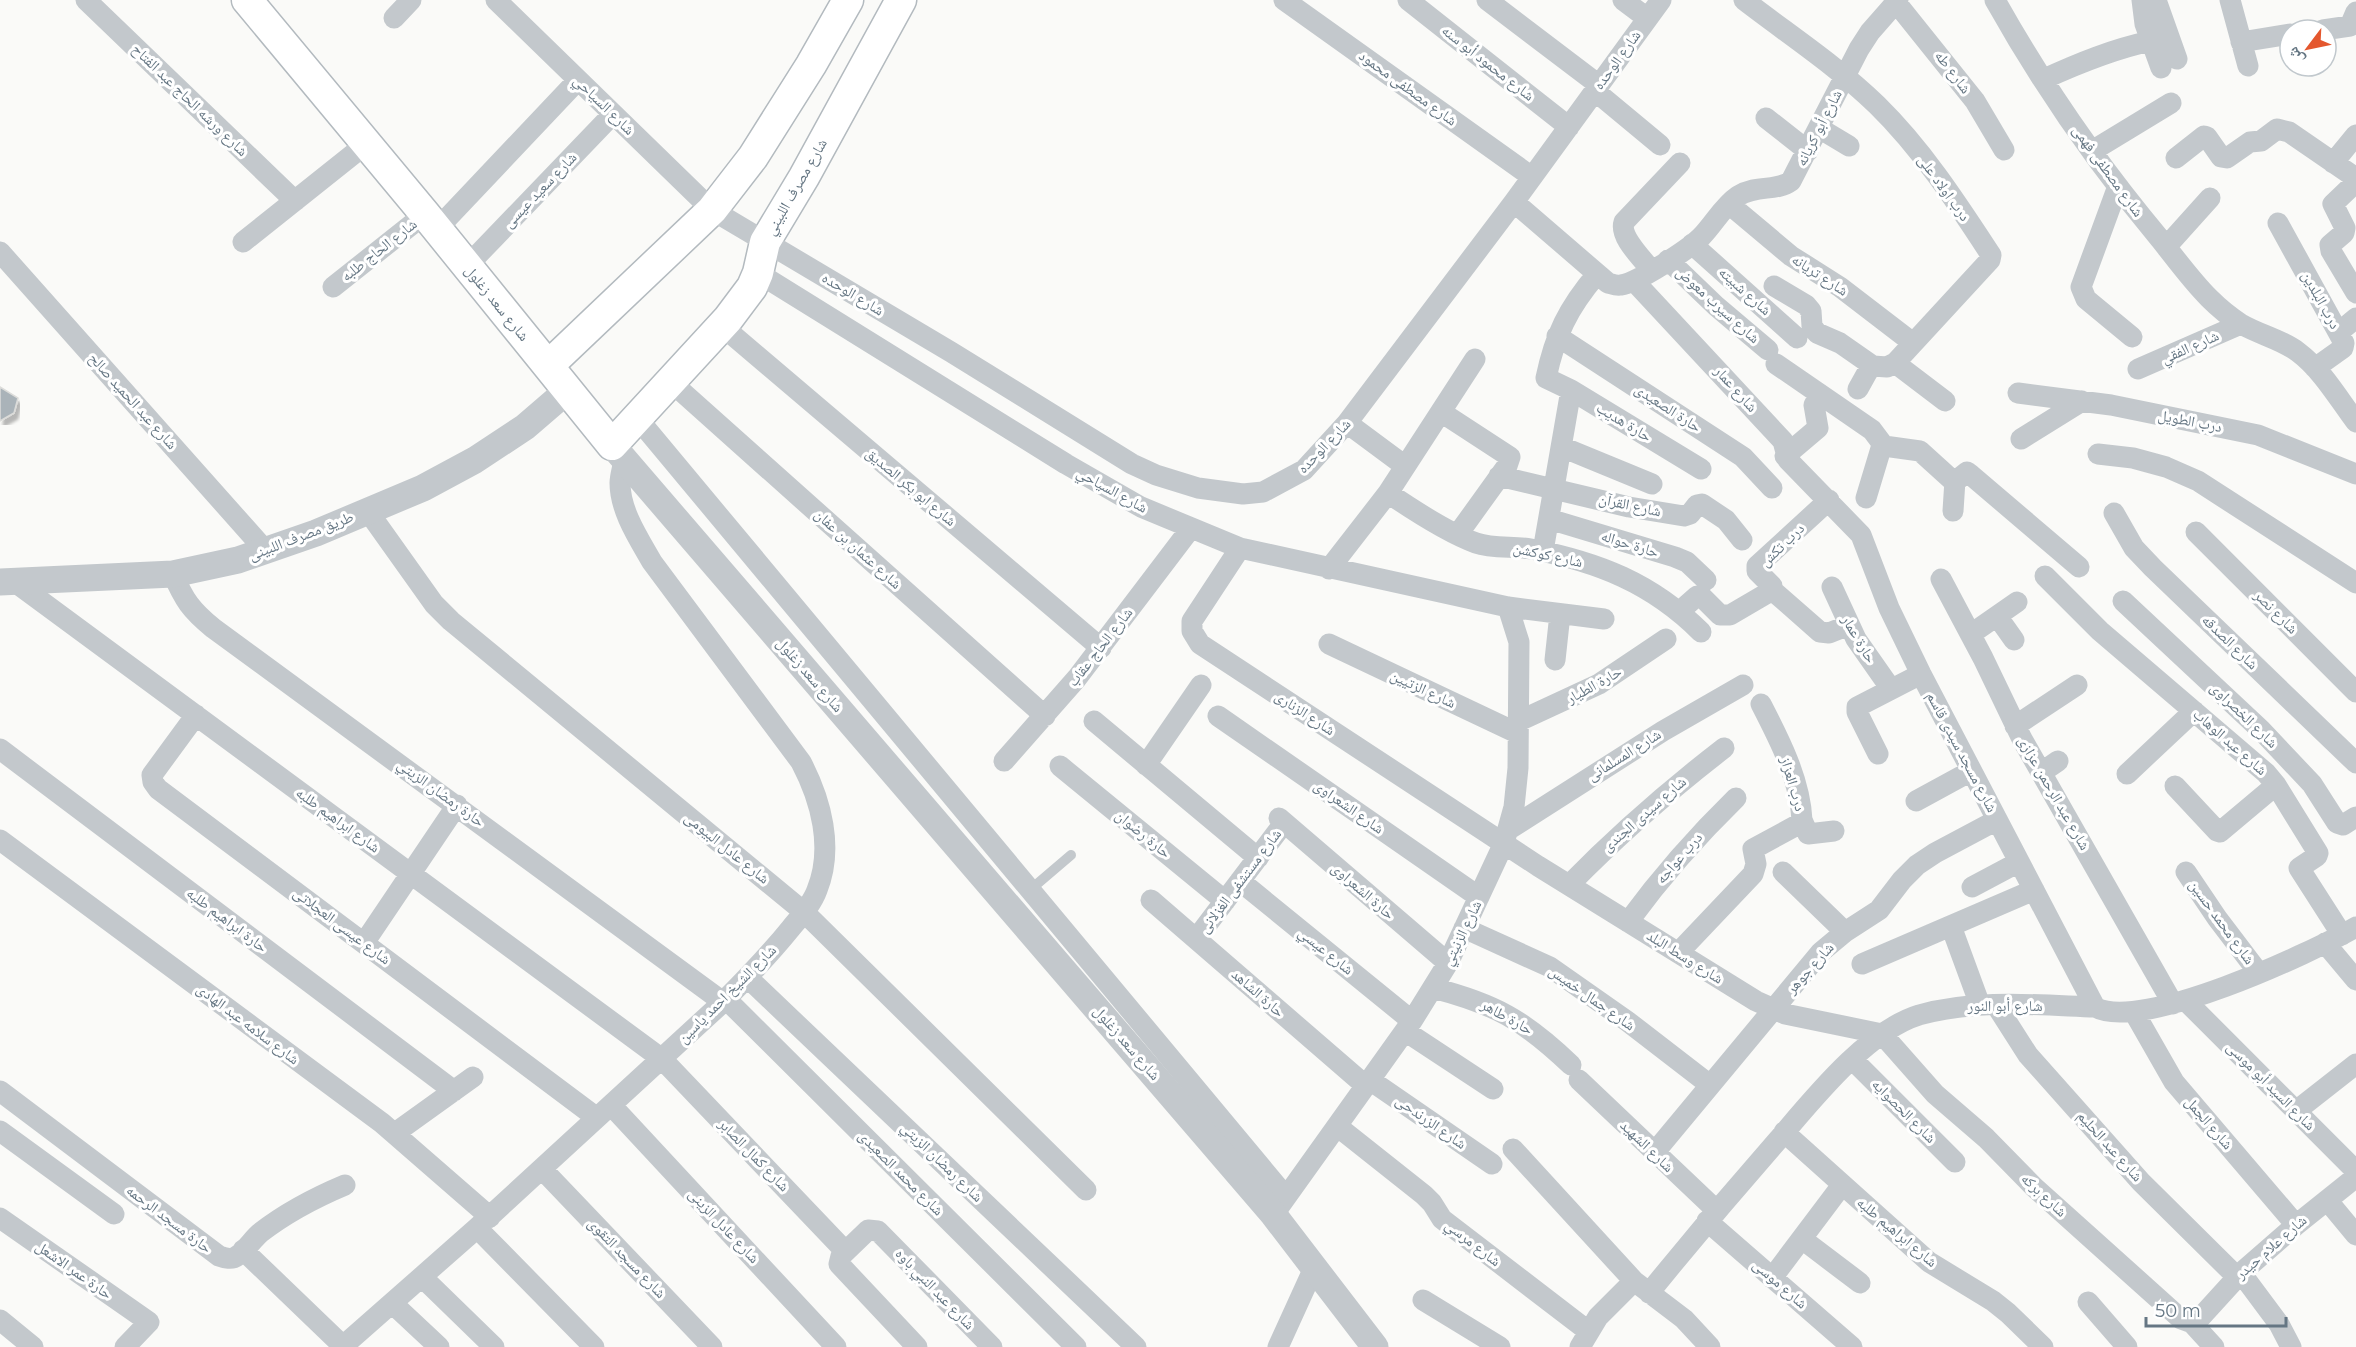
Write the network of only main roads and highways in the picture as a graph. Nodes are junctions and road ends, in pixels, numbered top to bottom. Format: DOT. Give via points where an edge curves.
graph roads {
  1 [pos="247,0"];
  2 [pos="848,0"];
  3 [pos="901,0"];
  4 [pos="811,65"];
  5 [pos="851,88"];
  6 [pos="790,100"];
  7 [pos="832,124"];
  8 [pos="548,366"];
  9 [pos="618,452"];
  1 -- 8 [label="main road, شارع سعد زغلول"];
  2 -- 4 [label="main road"];
  3 -- 5 [label="main road, شارع مصرف اللبيني"];
  4 -- 5 [label="main road"];
  4 -- 6 [label="main road"];
  5 -- 7 [label="main road, شارع مصرف اللبيني"];
  6 -- 7 [label="main road"];
  6 -- 8 [label="main road" via="712,210"];
  7 -- 9 [label="main road, شارع مصرف اللبيني" via="765,242 752,287 638,419"];
  8 -- 9 [label="main road, شارع سعد زغلول"];
}
